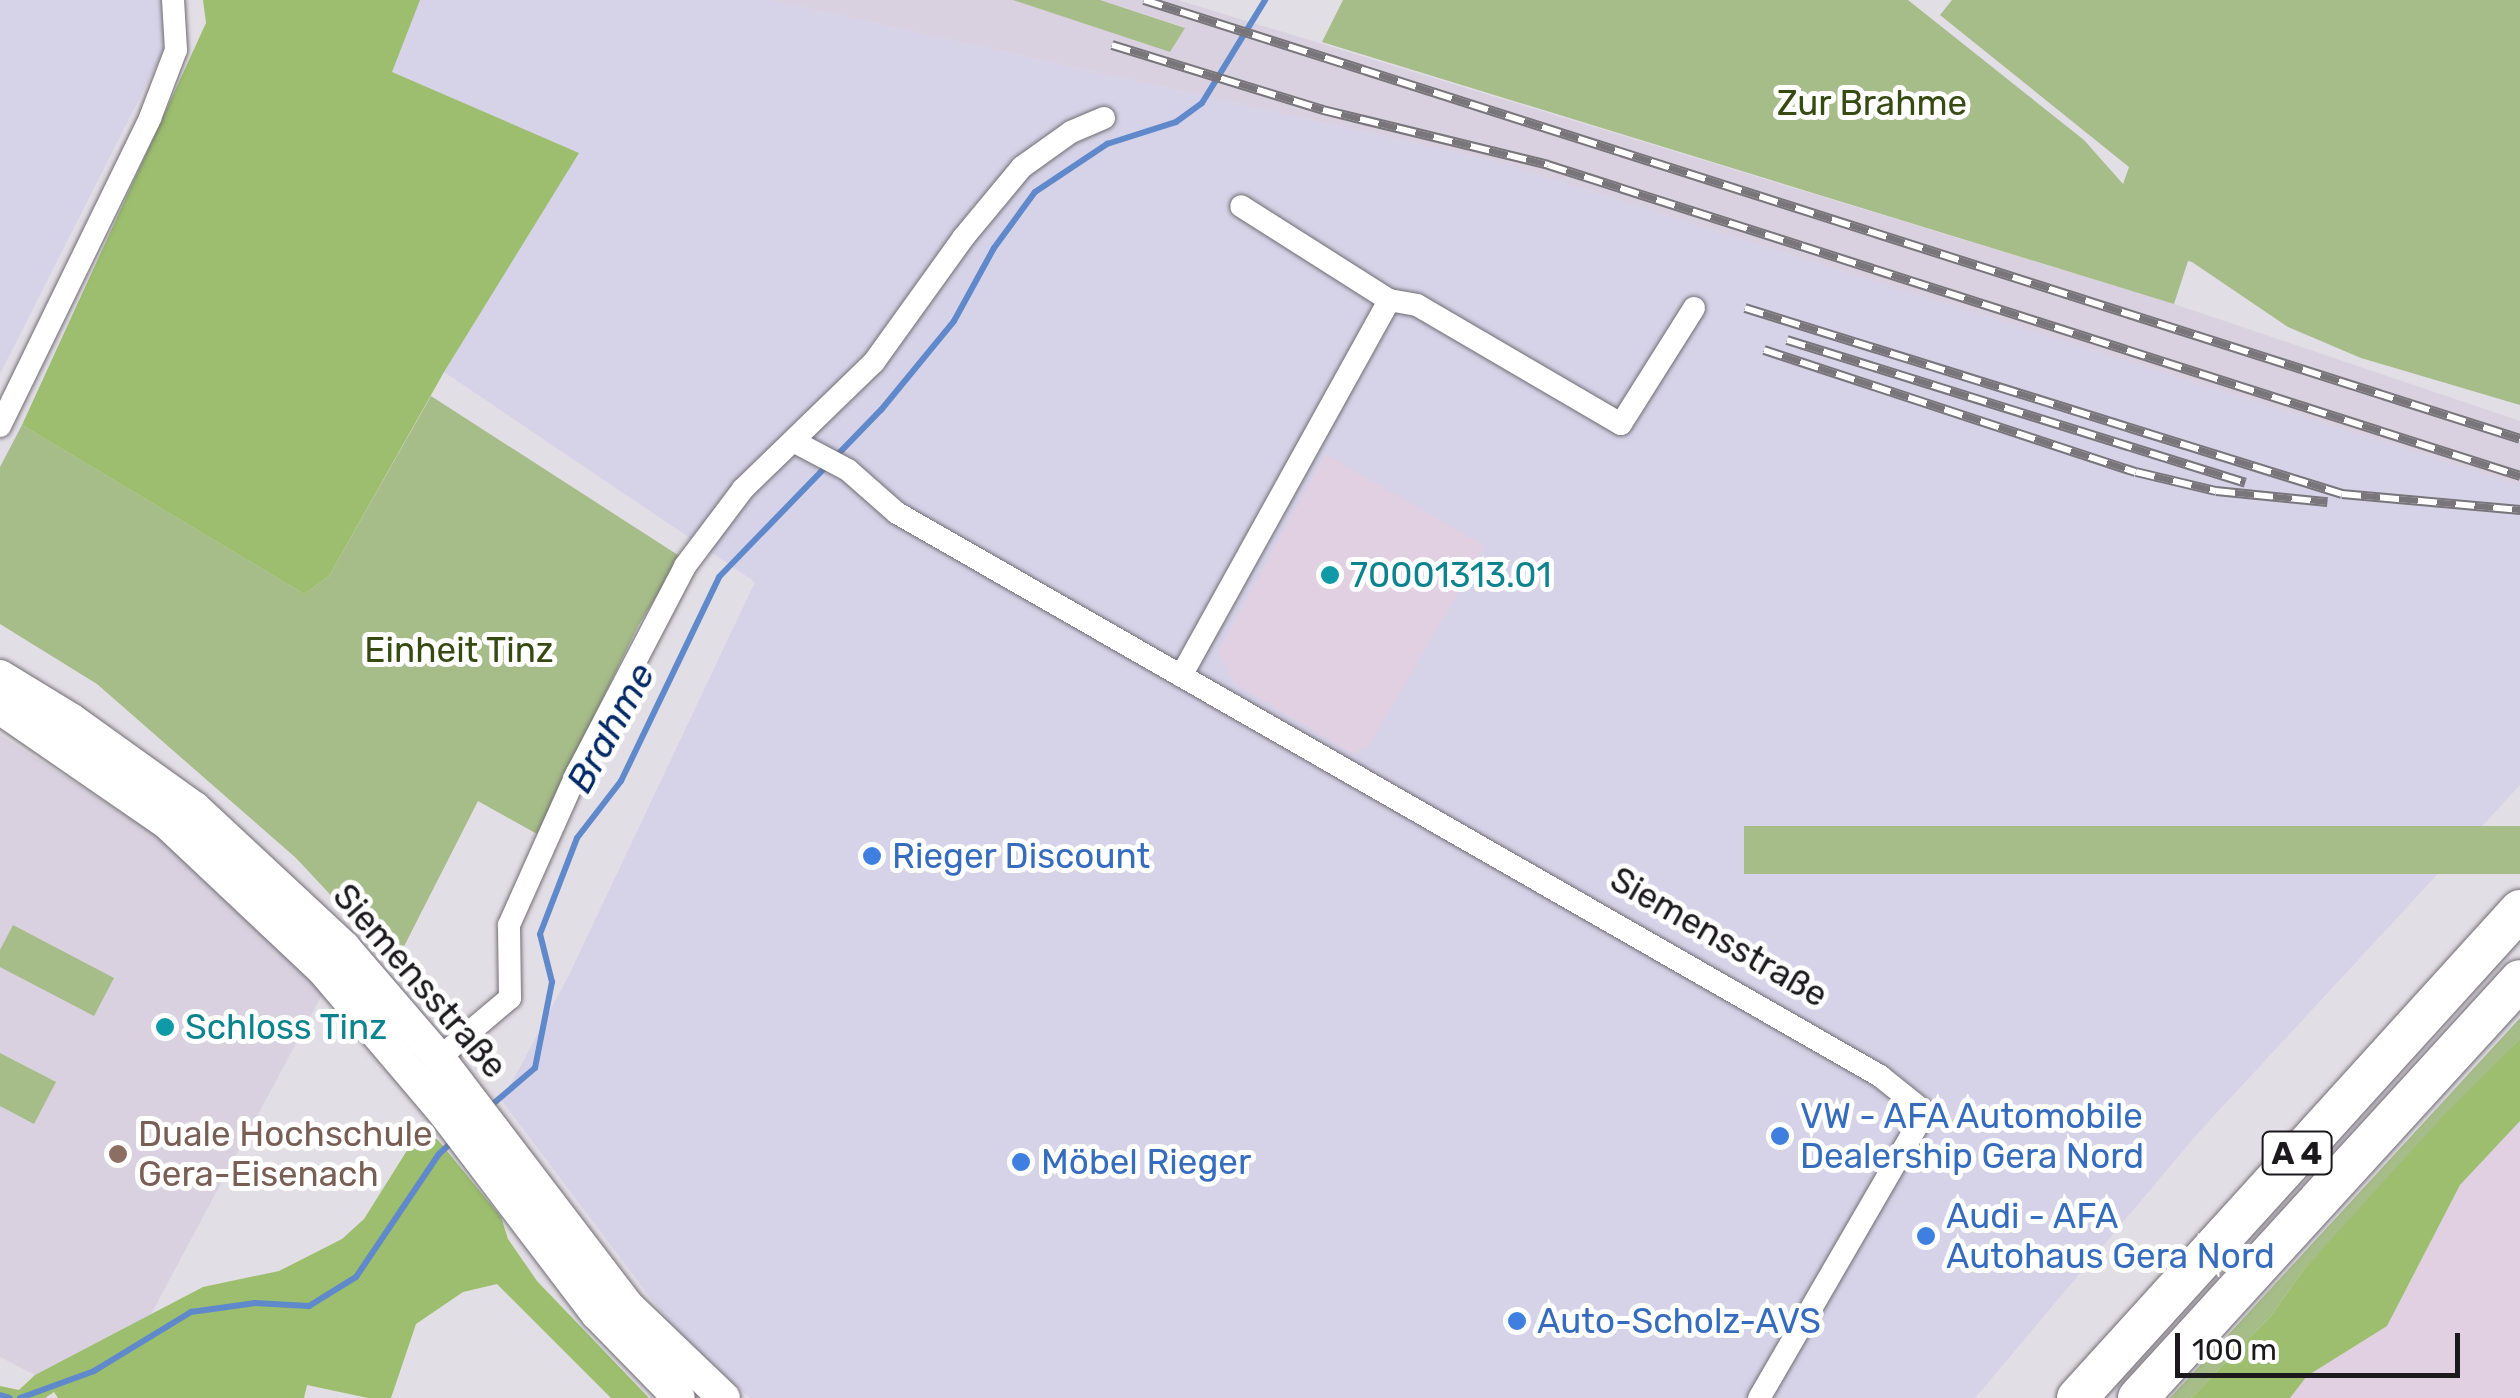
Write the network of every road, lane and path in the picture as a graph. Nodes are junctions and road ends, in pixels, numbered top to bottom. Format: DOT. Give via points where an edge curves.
graph roads {
  1 [pos="174,0"];
  2 [pos="1104,118"];
  3 [pos="1241,206"];
  4 [pos="1389,300"];
  5 [pos="1694,308"];
  6 [pos="0,426"];
  7 [pos="802,444"];
  8 [pos="0,676"];
  9 [pos="1181,676"];
  10 [pos="0,708"];
  11 [pos="2520,910"];
  12 [pos="2520,980"];
  13 [pos="427,1067"];
  14 [pos="486,1144"];
  15 [pos="679,1398"];
  16 [pos="724,1398"];
  17 [pos="1759,1398"];
  18 [pos="2076,1398"];
  19 [pos="2138,1398"];
  1 -- 6 [label="street" via="176,50 150,118"];
  2 -- 7 [label="street" via="1022,167 874,362"];
  3 -- 4 [label="street"];
  4 -- 5 [label="street" via="1417,305 1621,424"];
  4 -- 9 [label="street"];
  7 -- 9 [label="street, Siemensstraße" via="848,470 897,513"];
  7 -- 13 [label="street" via="743,489 693,556 645,636 509,925 510,998"];
  8 -- 13 [label="main road, Siemensstraße" via="145,768 220,829 344,946"];
  9 -- 17 [label="street, Siemensstraße" via="1880,1076 1925,1112"];
  10 -- 13 [label="main road, Siemensstraße" via="104,776 202,853"];
  11 -- 18 [label="highway, A 4"];
  12 -- 19 [label="highway, A 4"];
  13 -- 14 [label="main road, Siemensstraße"];
  14 -- 15 [label="main road, Siemensstraße" via="597,1314"];
  14 -- 16 [label="main road, Siemensstraße" via="628,1306"];
}
